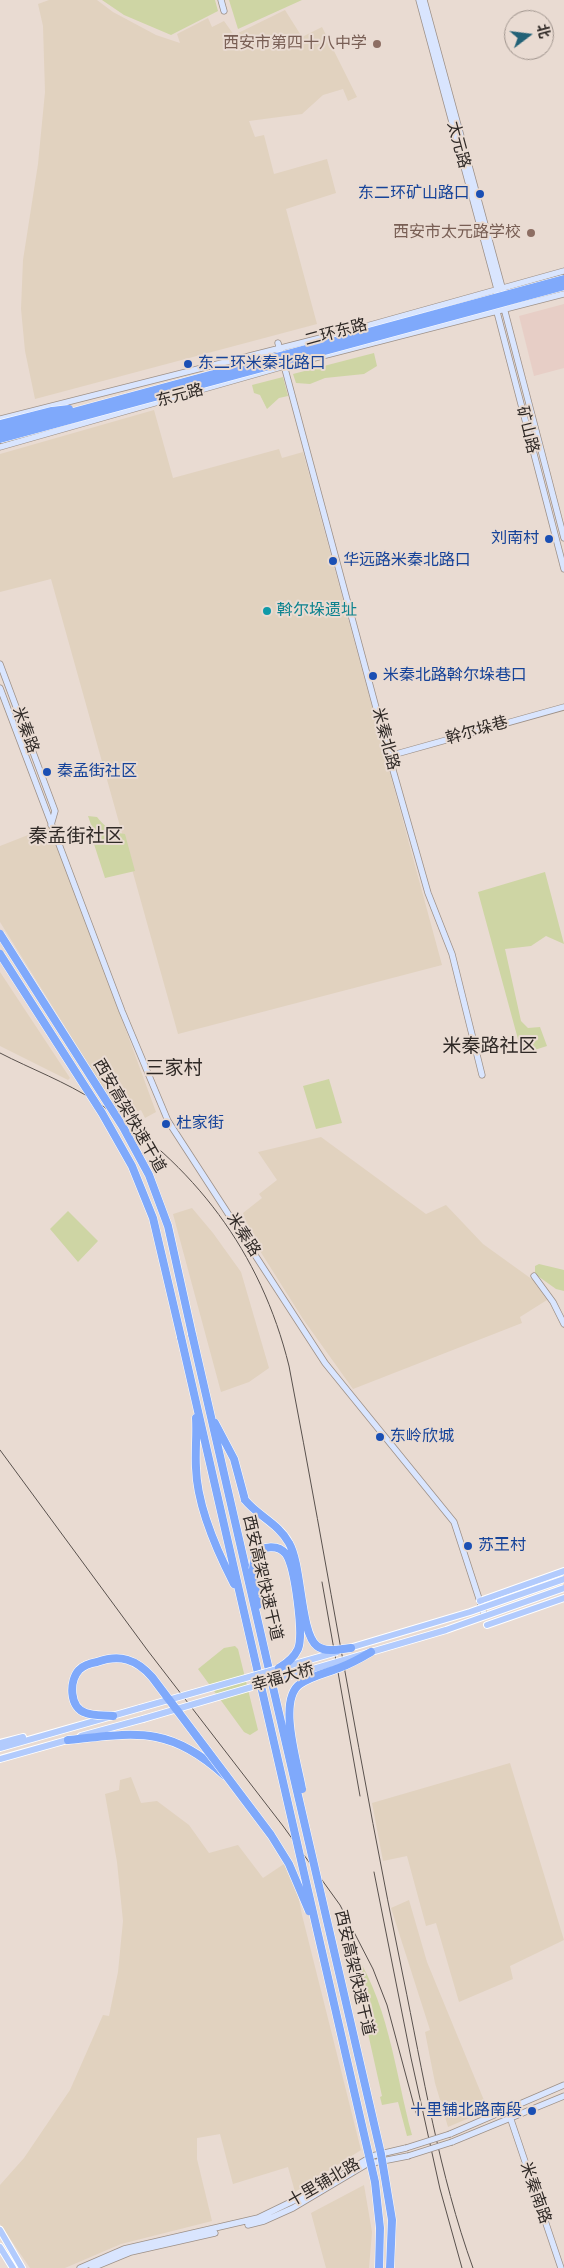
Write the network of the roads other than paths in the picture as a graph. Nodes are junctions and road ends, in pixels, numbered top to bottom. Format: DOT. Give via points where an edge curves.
graph roads {
  1 [pos="221,0"];
  2 [pos="419,0"];
  3 [pos="424,0"];
  4 [pos="224,11"];
  5 [pos="564,270"];
  6 [pos="564,279"];
  7 [pos="564,286"];
  8 [pos="500,289"];
  9 [pos="564,294"];
  10 [pos="504,310"];
  11 [pos="497,312"];
  12 [pos="279,346"];
  13 [pos="284,366"];
  14 [pos="98,408"];
  15 [pos="0,419"];
  16 [pos="0,424"];
  17 [pos="0,432"];
  18 [pos="0,439"];
  19 [pos="0,443"];
  20 [pos="0,447"];
  21 [pos="564,538"];
  22 [pos="564,569"];
  23 [pos="0,664"];
  24 [pos="0,688"];
  25 [pos="564,707"];
  26 [pos="389,756"];
  27 [pos="42,777"];
  28 [pos="34,780"];
  29 [pos="52,825"];
  30 [pos="0,934"];
  31 [pos="0,954"];
  32 [pos="482,1075"];
  33 [pos="534,1276"];
  34 [pos="564,1324"];
  35 [pos="195,1399"];
  36 [pos="211,1416"];
  37 [pos="564,1571"];
  38 [pos="564,1579"];
  39 [pos="564,1588"];
  40 [pos="239,1594"];
  41 [pos="564,1598"];
  42 [pos="480,1601"];
  43 [pos="484,1614"];
  44 [pos="487,1626"];
  45 [pos="351,1648"];
  46 [pos="264,1652"];
  47 [pos="371,1652"];
  48 [pos="279,1668"];
  49 [pos="113,1716"];
  50 [pos="57,1732"];
  51 [pos="68,1740"];
  52 [pos="0,1743"];
  53 [pos="0,1748"];
  54 [pos="18,1754"];
  55 [pos="0,1759"];
  56 [pos="0,1763"];
  57 [pos="235,1786"];
  58 [pos="314,1862"];
  59 [pos="326,1965"];
  60 [pos="564,2085"];
  61 [pos="564,2096"];
  62 [pos="510,2117"];
  63 [pos="0,2230"];
  64 [pos="0,2238"];
  65 [pos="0,2247"];
  66 [pos="0,2256"];
  67 [pos="8,2268"];
  68 [pos="13,2268"];
  69 [pos="21,2268"];
  70 [pos="80,2268"];
  71 [pos="92,2268"];
  72 [pos="379,2268"];
  73 [pos="390,2268"];
  74 [pos="561,2268"];
  1 -- 4 [label="street"];
  2 -- 8 [label="street, 太元路"];
  3 -- 8 [label="street, 太元路"];
  5 -- 8 [label="street, 东元路"];
  6 -- 14 [label="highway, 二环东路, bridge"];
  7 -- 14 [label="highway, 二环东路, bridge"];
  8 -- 10 [label="street, 矿山路"];
  8 -- 11 [label="street, 矿山路"];
  8 -- 12 [label="street, 东元路"];
  9 -- 10 [label="street, 东元路"];
  10 -- 11 [label="street, 东元路"];
  10 -- 21 [label="street, 矿山路"];
  11 -- 13 [label="street, 东元路"];
  11 -- 22 [label="street, 矿山路"];
  12 -- 13 [label="street, 米秦北路"];
  12 -- 15 [label="street, 东元路"];
  13 -- 20 [label="street, 东元路"];
  13 -- 26 [label="street, 米秦北路"];
  14 -- 16 [label="highway, bridge" via="52,411"];
  14 -- 17 [label="highway, 二环东路, bridge"];
  14 -- 18 [label="highway, 二环东路, bridge"];
  14 -- 19 [label="highway, bridge" via="45,431"];
  23 -- 27 [label="street, 米秦路"];
  24 -- 28 [label="street, 米秦路"];
  25 -- 26 [label="street, 幹尔垛巷"];
  26 -- 32 [label="street, 米秦北路" via="428,893 452,954"];
  27 -- 28 [label="street"];
  27 -- 29 [label="street, 米秦路" via="55,811"];
  28 -- 29 [label="street, 米秦路"];
  29 -- 42 [label="street, 米秦路" via="122,1011 168,1121 325,1363 454,1522"];
  30 -- 36 [label="highway, 西安高架快速干道, bridge" via="123,1126 149,1175 168,1226"];
  31 -- 35 [label="highway, 西安高架快速干道, bridge" via="102,1113 132,1166 153,1218"];
  33 -- 34 [label="street"];
  35 -- 40 [label="highway, 西安高架快速干道"];
  35 -- 40 [label="highway" via="199,1488 210,1535"];
  36 -- 45 [label="highway, bridge" via="234,1460 246,1500 277,1526 290,1545 315,1644 328,1650"];
  36 -- 46 [label="highway, 西安高架快速干道"];
  37 -- 42 [label="main road"];
  38 -- 45 [label="main road, 幸福大桥, bridge"];
  39 -- 47 [label="main road, 幸福大桥, bridge"];
  40 -- 59 [label="highway, 西安高架快速干道, bridge"];
  41 -- 44 [label="main road"];
  42 -- 43 [label="street, 米秦路"];
  45 -- 48 [label="main road, 幸福大桥, bridge"];
  46 -- 48 [label="highway, bridge" via="253,1569 255,1554 267,1547 283,1551 290,1564 300,1624 300,1640 294,1657"];
  46 -- 58 [label="highway, 西安高架快速干道, bridge"];
  47 -- 51 [label="main road, 幸福大桥, bridge"];
  47 -- 58 [label="highway, bridge" via="302,1683 295,1688 289,1704 290,1728"];
  48 -- 49 [label="main road, 幸福大桥, bridge"];
  49 -- 50 [label="main road, 幸福大桥"];
  49 -- 57 [label="highway, bridge" via="88,1714 79,1708 72,1694 76,1674 82,1667 102,1660 132,1660 152,1677"];
  50 -- 52 [label="main road"];
  50 -- 53 [label="main road, 幸福大桥"];
  51 -- 54 [label="main road, 幸福大桥"];
  51 -- 57 [label="highway, bridge" via="132,1734 161,1737 195,1751"];
  54 -- 55 [label="main road, 幸福大桥"];
  54 -- 56 [label="main road"];
  57 -- 59 [label="highway, bridge" via="289,1864 307,1905"];
  58 -- 73 [label="highway, 西安高架快速干道, bridge" via="387,2187 392,2229"];
  59 -- 72 [label="highway, 西安高架快速干道, bridge" via="377,2195"];
  60 -- 70 [label="street, 十里铺北路, bridge" via="450,2134 372,2156 317,2190 258,2218 124,2249"];
  61 -- 62 [label="street, 十里铺北路"];
  62 -- 71 [label="street, 十里铺北路, bridge" via="452,2142 408,2156 367,2164 313,2197 264,2221 130,2252"];
  62 -- 74 [label="street, 米秦南路"];
  63 -- 69 [label="main road"];
  64 -- 69 [label="main road"];
  65 -- 68 [label="main road"];
  66 -- 67 [label="main road"];
}
